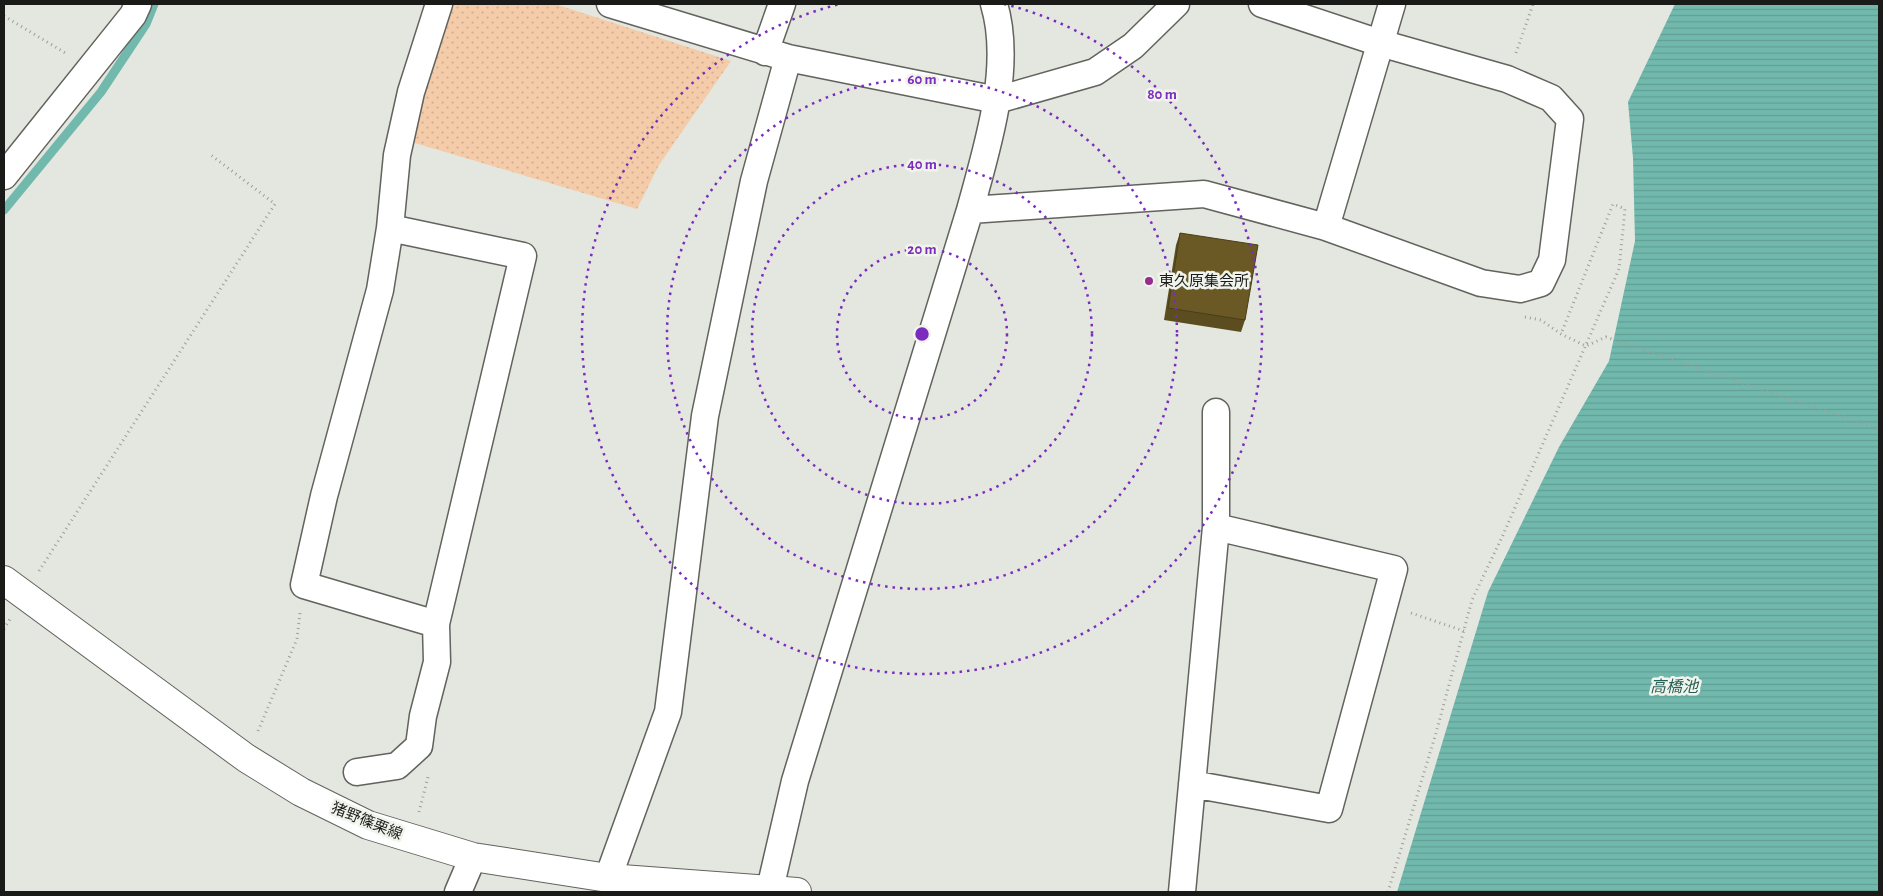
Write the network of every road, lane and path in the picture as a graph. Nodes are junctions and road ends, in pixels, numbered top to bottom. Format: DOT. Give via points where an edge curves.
graph roads {
  1 [pos="138,4"];
  2 [pos="439,4"];
  3 [pos="610,4"];
  4 [pos="782,4"];
  5 [pos="994,4"];
  6 [pos="1176,4"];
  7 [pos="1262,4"];
  8 [pos="1392,4"];
  9 [pos="1533,4"];
  10 [pos="4,16"];
  11 [pos="1380,43"];
  12 [pos="776,55"];
  13 [pos="91,69"];
  14 [pos="1507,79"];
  15 [pos="996,100"];
  16 [pos="211,155"];
  17 [pos="4,176"];
  18 [pos="970,210"];
  19 [pos="1326,227"];
  20 [pos="390,228"];
  21 [pos="1522,317"];
  22 [pos="1561,334"];
  23 [pos="1586,346"];
  24 [pos="1216,412"];
  25 [pos="1879,430"];
  26 [pos="1216,527"];
  27 [pos="304,585"];
  28 [pos="13,588"];
  29 [pos="1385,604"];
  30 [pos="436,624"];
  31 [pos="1464,631"];
  32 [pos="246,758"];
  33 [pos="357,772"];
  34 [pos="1192,784"];
  35 [pos="473,857"];
  36 [pos="608,878"];
  37 [pos="779,891"];
  38 [pos="458,892"];
  39 [pos="1182,892"];
  40 [pos="1388,892"];
  1 -- 13 [label="street"];
  2 -- 20 [label="street" via="410,92 397,155"];
  3 -- 12 [label="street"];
  4 -- 12 [label="street"];
  5 -- 15 [label="street" via="1001,54"];
  6 -- 15 [label="street" via="1133,46 1095,72"];
  7 -- 11 [label="street"];
  8 -- 11 [label="street"];
  9 -- 14 [label="path"];
  10 -- 13 [label="path"];
  11 -- 14 [label="street"];
  11 -- 19 [label="street"];
  12 -- 15 [label="street"];
  12 -- 36 [label="street" via="754,181 705,416 668,712"];
  13 -- 17 [label="street"];
  14 -- 19 [label="street" via="1551,98 1570,119 1552,260 1541,283 1520,289 1480,283"];
  15 -- 18 [label="street"];
  16 -- 28 [label="path" via="274,204"];
  18 -- 19 [label="street" via="1204,194"];
  18 -- 37 [label="street" via="795,781"];
  20 -- 27 [label="street" via="380,290 324,496"];
  20 -- 30 [label="street" via="523,256"];
  21 -- 22 [label="path" via="1541,320"];
  22 -- 23 [label="path"];
  22 -- 23 [label="path" via="1613,204 1625,210 1619,269"];
  23 -- 25 [label="path" via="1606,336"];
  23 -- 31 [label="path" via="1472,600"];
  24 -- 26 [label="street"];
  26 -- 29 [label="street" via="1394,569"];
  26 -- 34 [label="street"];
  27 -- 30 [label="street"];
  27 -- 32 [label="path" via="297,639"];
  28 -- 32 [label="main road, 猪野篠栗線"];
  29 -- 31 [label="path"];
  29 -- 34 [label="street" via="1329,809"];
  30 -- 33 [label="street" via="437,662 419,746 397,766"];
  31 -- 40 [label="path"];
  32 -- 35 [label="main road, 猪野篠栗線" via="301,792 368,825"];
  34 -- 39 [label="street"];
  35 -- 36 [label="main road, 猪野篠栗線"];
  35 -- 38 [label="street"];
  36 -- 37 [label="main road, 猪野篠栗線"];
}
